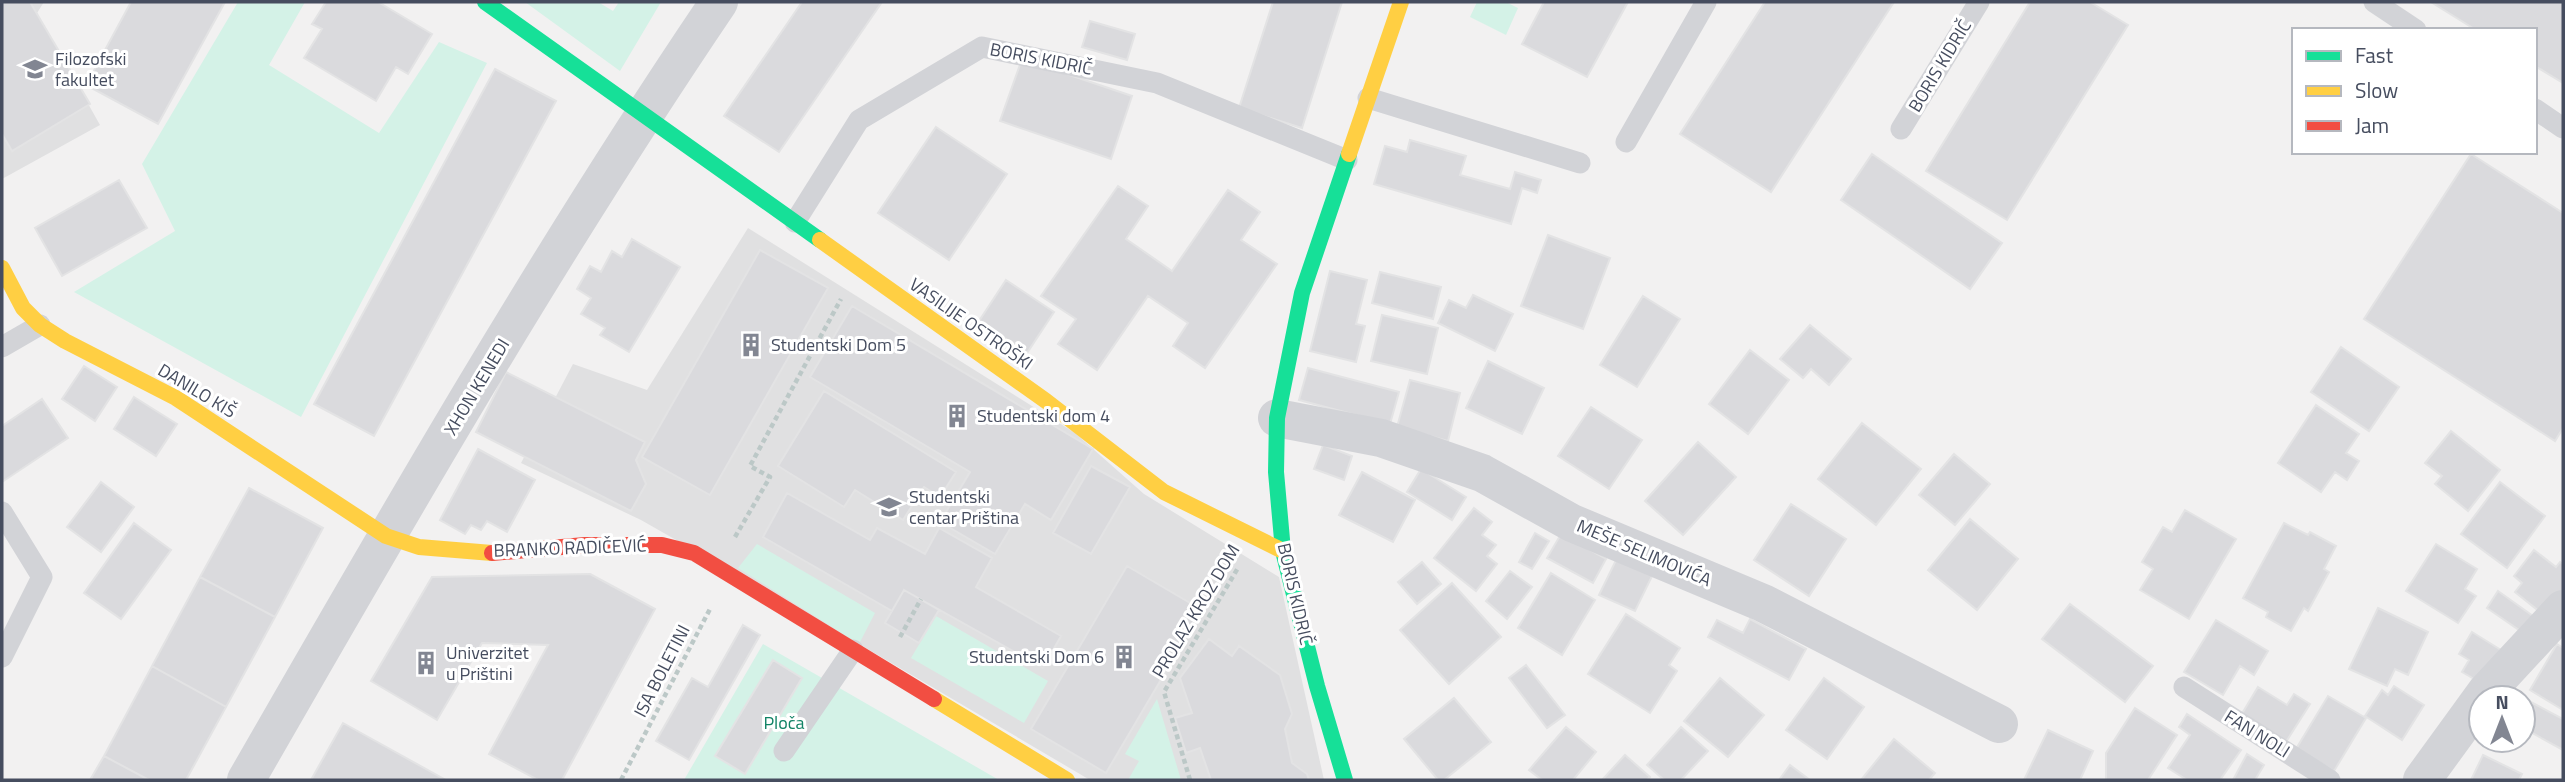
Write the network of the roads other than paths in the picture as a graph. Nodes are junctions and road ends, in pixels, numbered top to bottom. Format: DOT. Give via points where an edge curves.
graph roads {
  1 [pos="485,2"];
  2 [pos="719,2"];
  3 [pos="1401,2"];
  4 [pos="1706,2"];
  5 [pos="1979,2"];
  6 [pos="2374,2"];
  7 [pos="2413,28"];
  8 [pos="1368,98"];
  9 [pos="2537,110"];
  10 [pos="643,114"];
  11 [pos="2563,128"];
  12 [pos="1901,129"];
  13 [pos="1626,142"];
  14 [pos="1347,160"];
  15 [pos="1580,163"];
  16 [pos="795,222"];
  17 [pos="2,268"];
  18 [pos="40,325"];
  19 [pos="2,347"];
  20 [pos="1277,418"];
  21 [pos="2,512"];
  22 [pos="386,536"];
  23 [pos="1283,551"];
  24 [pos="2563,609"];
  25 [pos="853,650"];
  26 [pos="2,657"];
  27 [pos="2184,687"];
  28 [pos="1999,724"];
  29 [pos="784,751"];
  30 [pos="246,780"];
  31 [pos="1067,780"];
  32 [pos="1345,780"];
  33 [pos="2330,780"];
  34 [pos="2422,780"];
  1 -- 10 [label="street, VASILIJE OSTROŠKI"];
  2 -- 10 [label="street, XHON KENEDI"];
  3 -- 8 [label="street, BORIS KIDRIČ"];
  4 -- 13 [label="lane"];
  5 -- 12 [label="lane, BORIS KIDRIČ"];
  6 -- 7 [label="lane"];
  8 -- 14 [label="street, BORIS KIDRIČ"];
  8 -- 15 [label="lane"];
  9 -- 11 [label="lane"];
  10 -- 16 [label="street, VASILIJE OSTROŠKI"];
  10 -- 22 [label="street, XHON KENEDI"];
  14 -- 16 [label="lane, BORIS KIDRIČ" via="1157,83 982,47 859,120"];
  14 -- 20 [label="street, BORIS KIDRIČ" via="1302,293"];
  16 -- 23 [label="street, VASILIJE OSTROŠKI" via="1046,401 1164,492"];
  17 -- 18 [label="street, DANILO KIŠ" via="23,308"];
  18 -- 19 [label="lane"];
  18 -- 22 [label="street, DANILO KIŠ" via="176,398"];
  20 -- 23 [label="street, BORIS KIDRIČ"];
  20 -- 28 [label="street, MEŠE SELIMOVIĆA" via="1381,438 1482,473 1572,523 1763,603"];
  21 -- 26 [label="lane" via="43,577"];
  22 -- 25 [label="street, BRANKO RADIČEVIĆ" via="419,547 496,553 585,545 662,545 694,553"];
  22 -- 30 [label="street, XHON KENEDI"];
  23 -- 32 [label="street, BORIS KIDRIČ"];
  24 -- 34 [label="street" via="2486,692"];
  25 -- 29 [label="lane"];
  25 -- 31 [label="street, BRANKO RADIČEVIĆ"];
  27 -- 33 [label="lane, FAN NOLI"];
}
